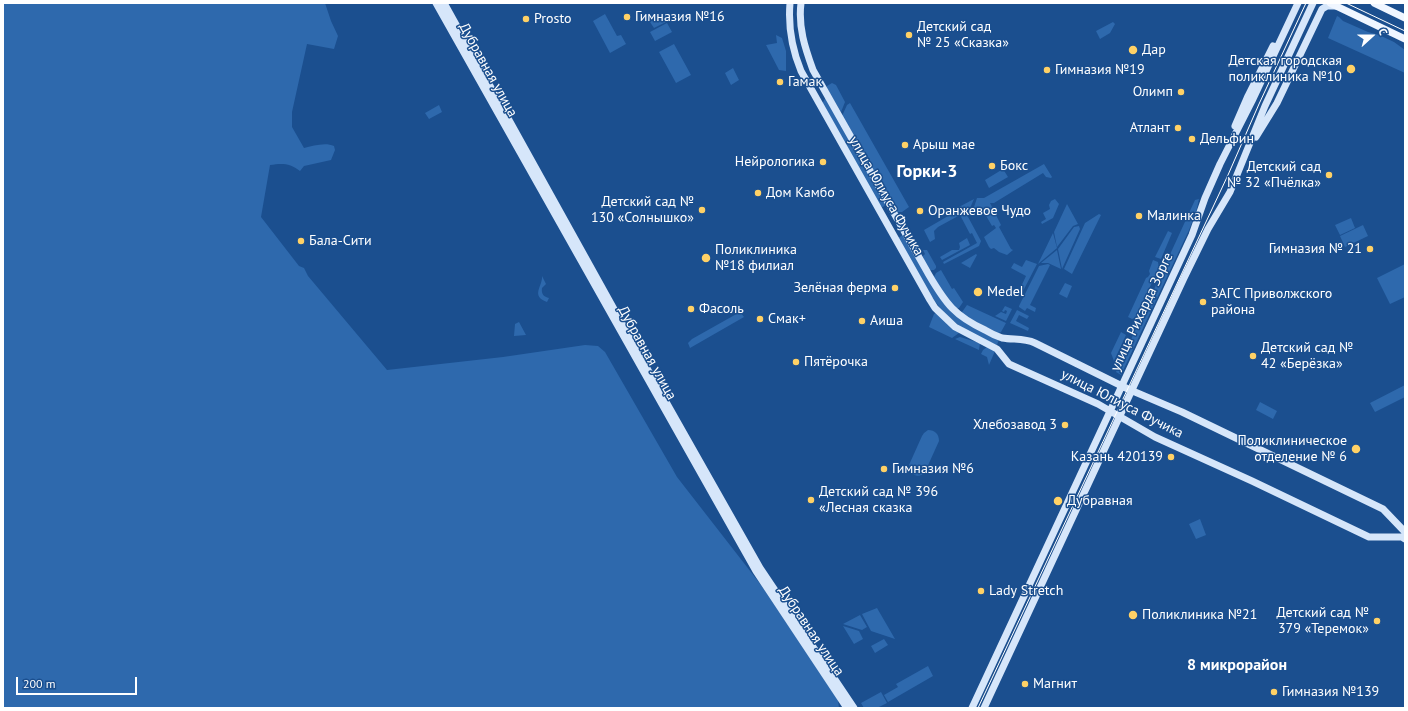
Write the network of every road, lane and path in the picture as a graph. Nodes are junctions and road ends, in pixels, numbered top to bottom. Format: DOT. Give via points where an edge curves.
graph roads {
  1 [pos="436,3"];
  2 [pos="444,3"];
  3 [pos="790,3"];
  4 [pos="801,3"];
  5 [pos="1297,3"];
  6 [pos="1313,3"];
  7 [pos="1374,3"];
  8 [pos="1334,4"];
  9 [pos="1404,17"];
  10 [pos="1394,34"];
  11 [pos="1405,39"];
  12 [pos="1405,42"];
  13 [pos="823,87"];
  14 [pos="812,93"];
  15 [pos="1232,141"];
  16 [pos="1247,151"];
  17 [pos="602,292"];
  18 [pos="638,358"];
  19 [pos="1121,386"];
  20 [pos="1131,391"];
  21 [pos="1110,411"];
  22 [pos="1119,416"];
  23 [pos="1405,532"];
  24 [pos="1405,539"];
  25 [pos="847,708"];
  26 [pos="854,708"];
  27 [pos="972,708"];
  28 [pos="984,708"];
  1 -- 17 [label="main road, Дубравная улица"];
  2 -- 17 [label="main road, Дубравная улица"];
  3 -- 14 [label="main road, улица Юлиуса Фучика" via="789,27 794,53"];
  4 -- 13 [label="main road, улица Юлиуса Фучика" via="800,23 803,42 813,70"];
  5 -- 15 [label="main road, улица Рихарда Зорге"];
  5 -- 15 [label="main road" via="1248,96"];
  6 -- 16 [label="main road, улица Рихарда Зорге"];
  7 -- 9 [label="main road"];
  8 -- 10 [label="main road"];
  8 -- 16 [label="main road" via="1322,9 1277,103"];
  10 -- 11 [label="main road"];
  10 -- 12 [label="main road"];
  13 -- 14 [label="main road"];
  13 -- 19 [label="main road, улица Юлиуса Фучика" via="929,276 944,300 957,314 1001,337 1035,343"];
  14 -- 21 [label="main road, улица Юлиуса Фучика" via="930,300 940,313 955,327 997,349 1009,364"];
  15 -- 19 [label="main road, улица Рихарда Зорге" via="1205,198 1192,235"];
  16 -- 20 [label="main road, улица Рихарда Зорге" via="1230,192 1208,229"];
  17 -- 18 [label="main road, Дубравная улица"];
  18 -- 25 [label="main road, Дубравная улица" via="756,571"];
  18 -- 26 [label="main road, Дубравная улица" via="760,568"];
  19 -- 20 [label="main road, улица Юлиуса Фучика"];
  19 -- 21 [label="main road, улица Рихарда Зорге"];
  20 -- 22 [label="main road, улица Рихарда Зорге"];
  20 -- 23 [label="main road, улица Юлиуса Фучика" via="1182,412 1383,509"];
  21 -- 22 [label="main road, улица Юлиуса Фучика"];
  21 -- 27 [label="main road, улица Рихарда Зорге"];
  22 -- 24 [label="main road, улица Юлиуса Фучика" via="1155,437 1369,537"];
  22 -- 28 [label="main road, улица Рихарда Зорге"];
}
